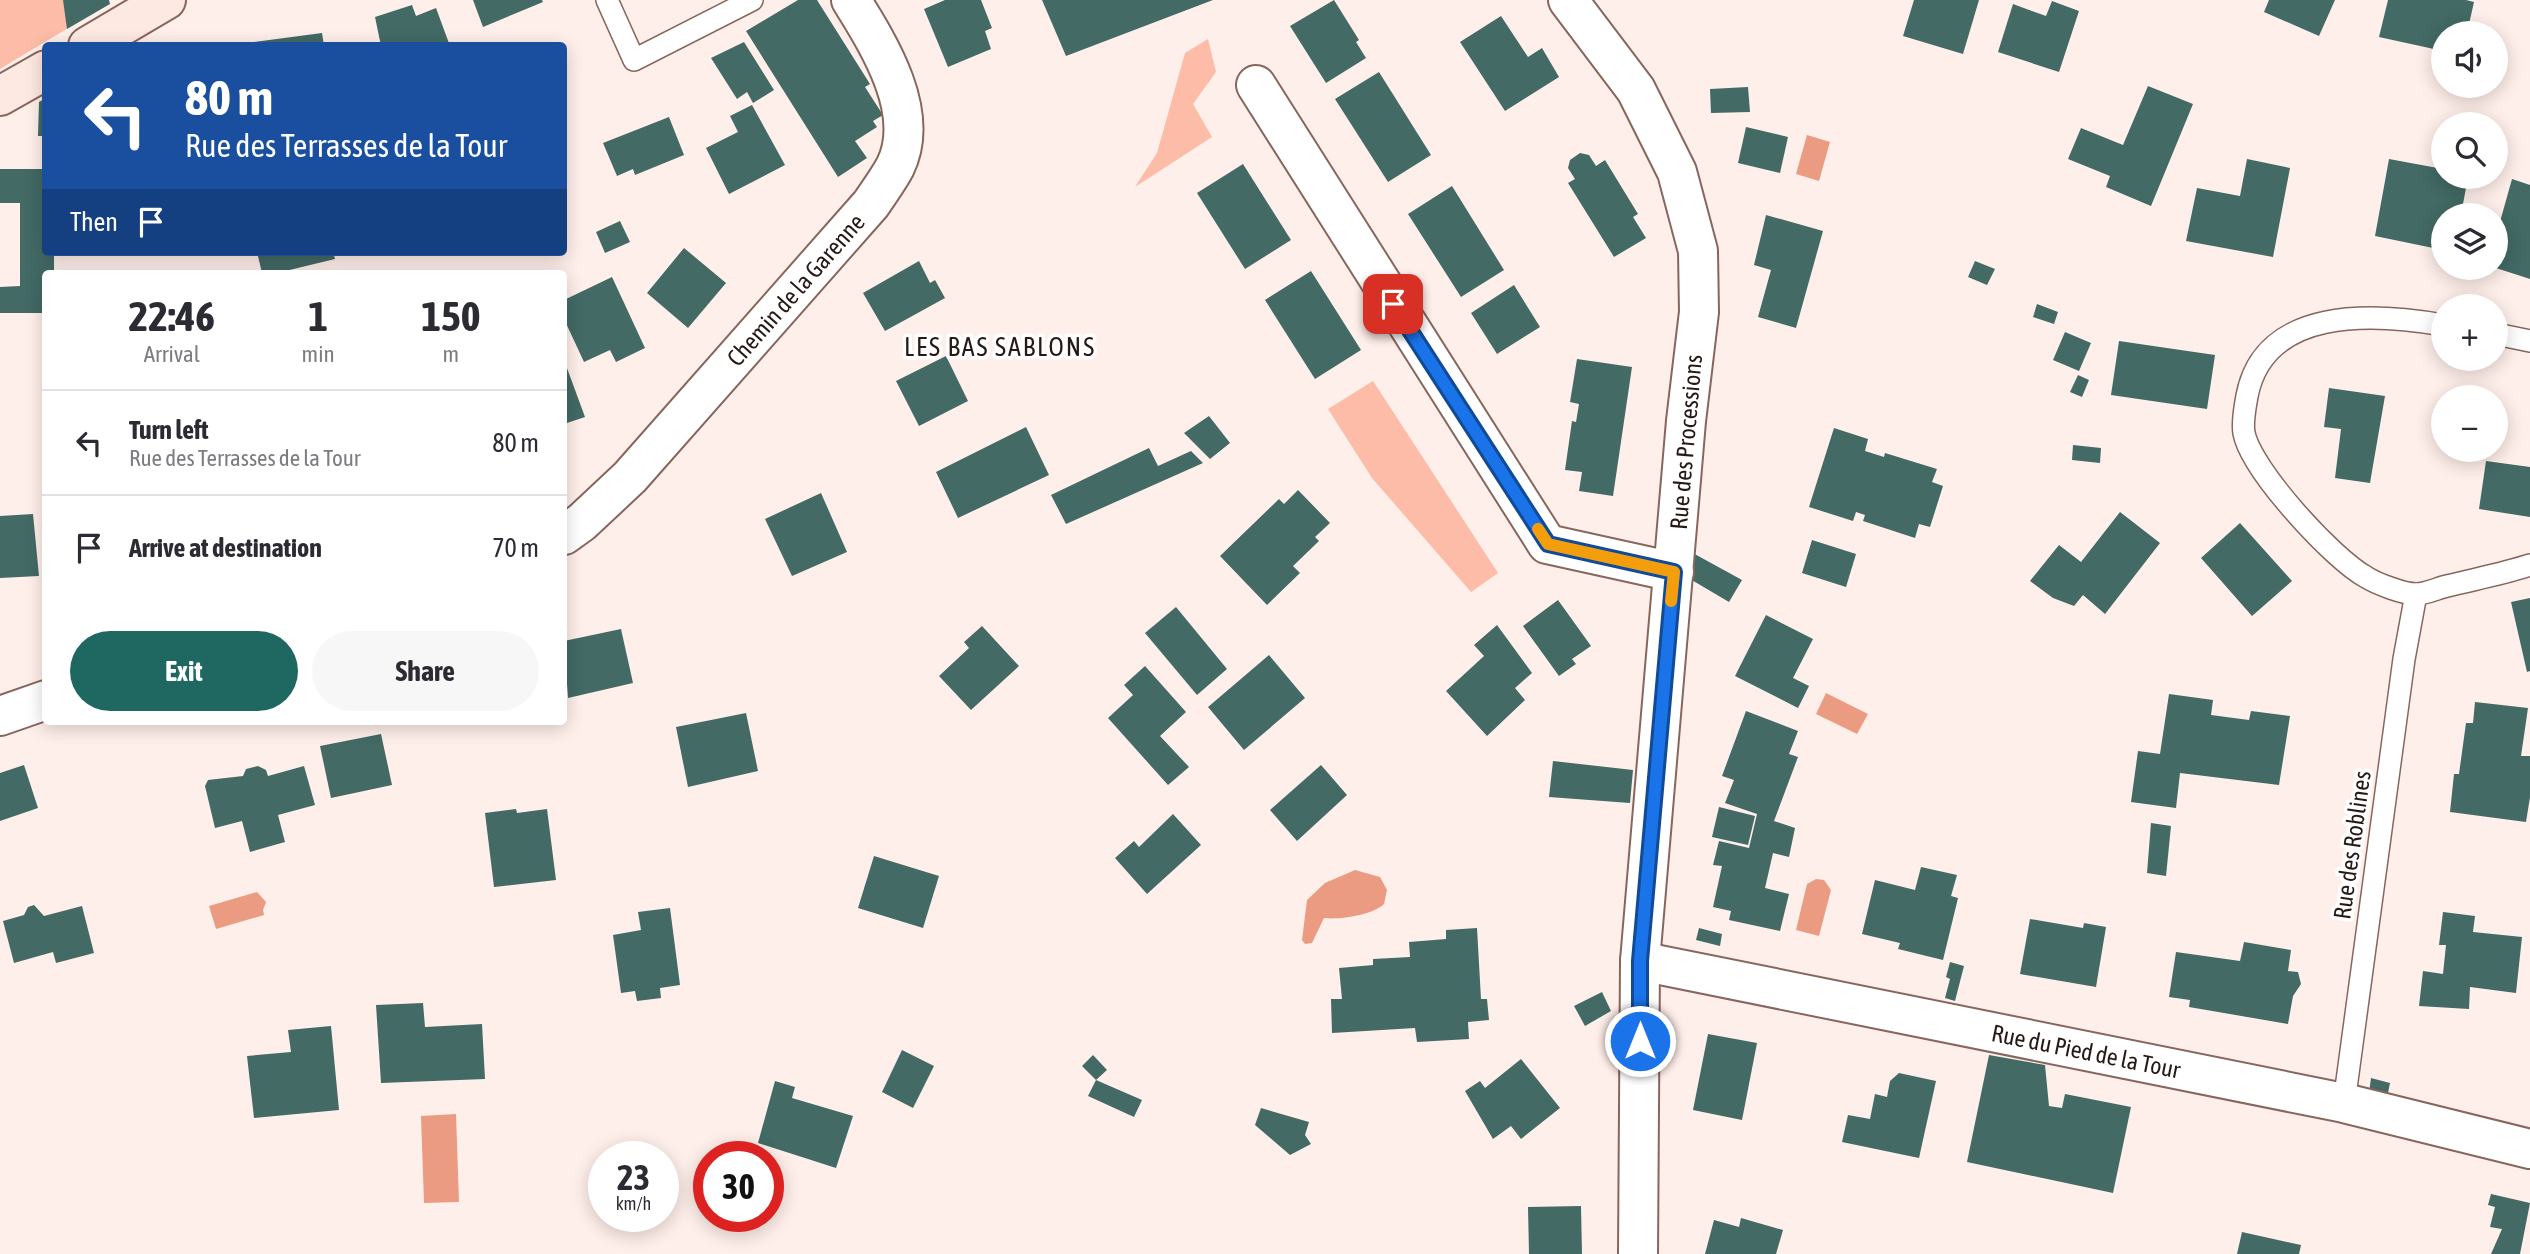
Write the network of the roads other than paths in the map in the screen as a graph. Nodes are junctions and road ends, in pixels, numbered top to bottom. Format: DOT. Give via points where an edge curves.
graph roads {
  1 [pos="166,0"];
  2 [pos="607,0"];
  3 [pos="752,0"];
  4 [pos="851,0"];
  5 [pos="1568,0"];
  6 [pos="95,42"];
  7 [pos="42,72"];
  8 [pos="1256,85"];
  9 [pos="0,96"];
  10 [pos="2431,323"];
  11 [pos="2508,336"];
  12 [pos="2530,341"];
  13 [pos="567,533"];
  14 [pos="2530,565"];
  15 [pos="1674,572"];
  16 [pos="2416,594"];
  17 [pos="42,701"];
  18 [pos="0,716"];
  19 [pos="1640,961"];
  20 [pos="2344,1103"];
  21 [pos="2530,1149"];
  22 [pos="1638,1254"];
  1 -- 6 [label="street"];
  2 -- 3 [label="lane" via="634,60"];
  4 -- 13 [label="street, Chemin de la Garenne" via="876,39 898,89 903,126 896,165 871,204 630,477"];
  5 -- 15 [label="street, Rue des Processions" via="1636,90 1677,172 1698,251 1699,312"];
  7 -- 9 [label="street"];
  8 -- 15 [label="street" via="1548,544"];
  10 -- 16 [label="lane" via="2347,318 2305,327 2272,346 2251,373 2245,407 2244,433 2258,465 2316,534 2366,577"];
  11 -- 12 [label="lane"];
  14 -- 16 [label="lane"];
  15 -- 19 [label="street, Rue des Processions"];
  16 -- 20 [label="lane, Rue des Roblines"];
  17 -- 18 [label="street"];
  19 -- 20 [label="street, Rue du Pied de la Tour"];
  19 -- 22 [label="street, Rue des Processions"];
  20 -- 21 [label="street, Rue du Pied de la Tour"];
}
